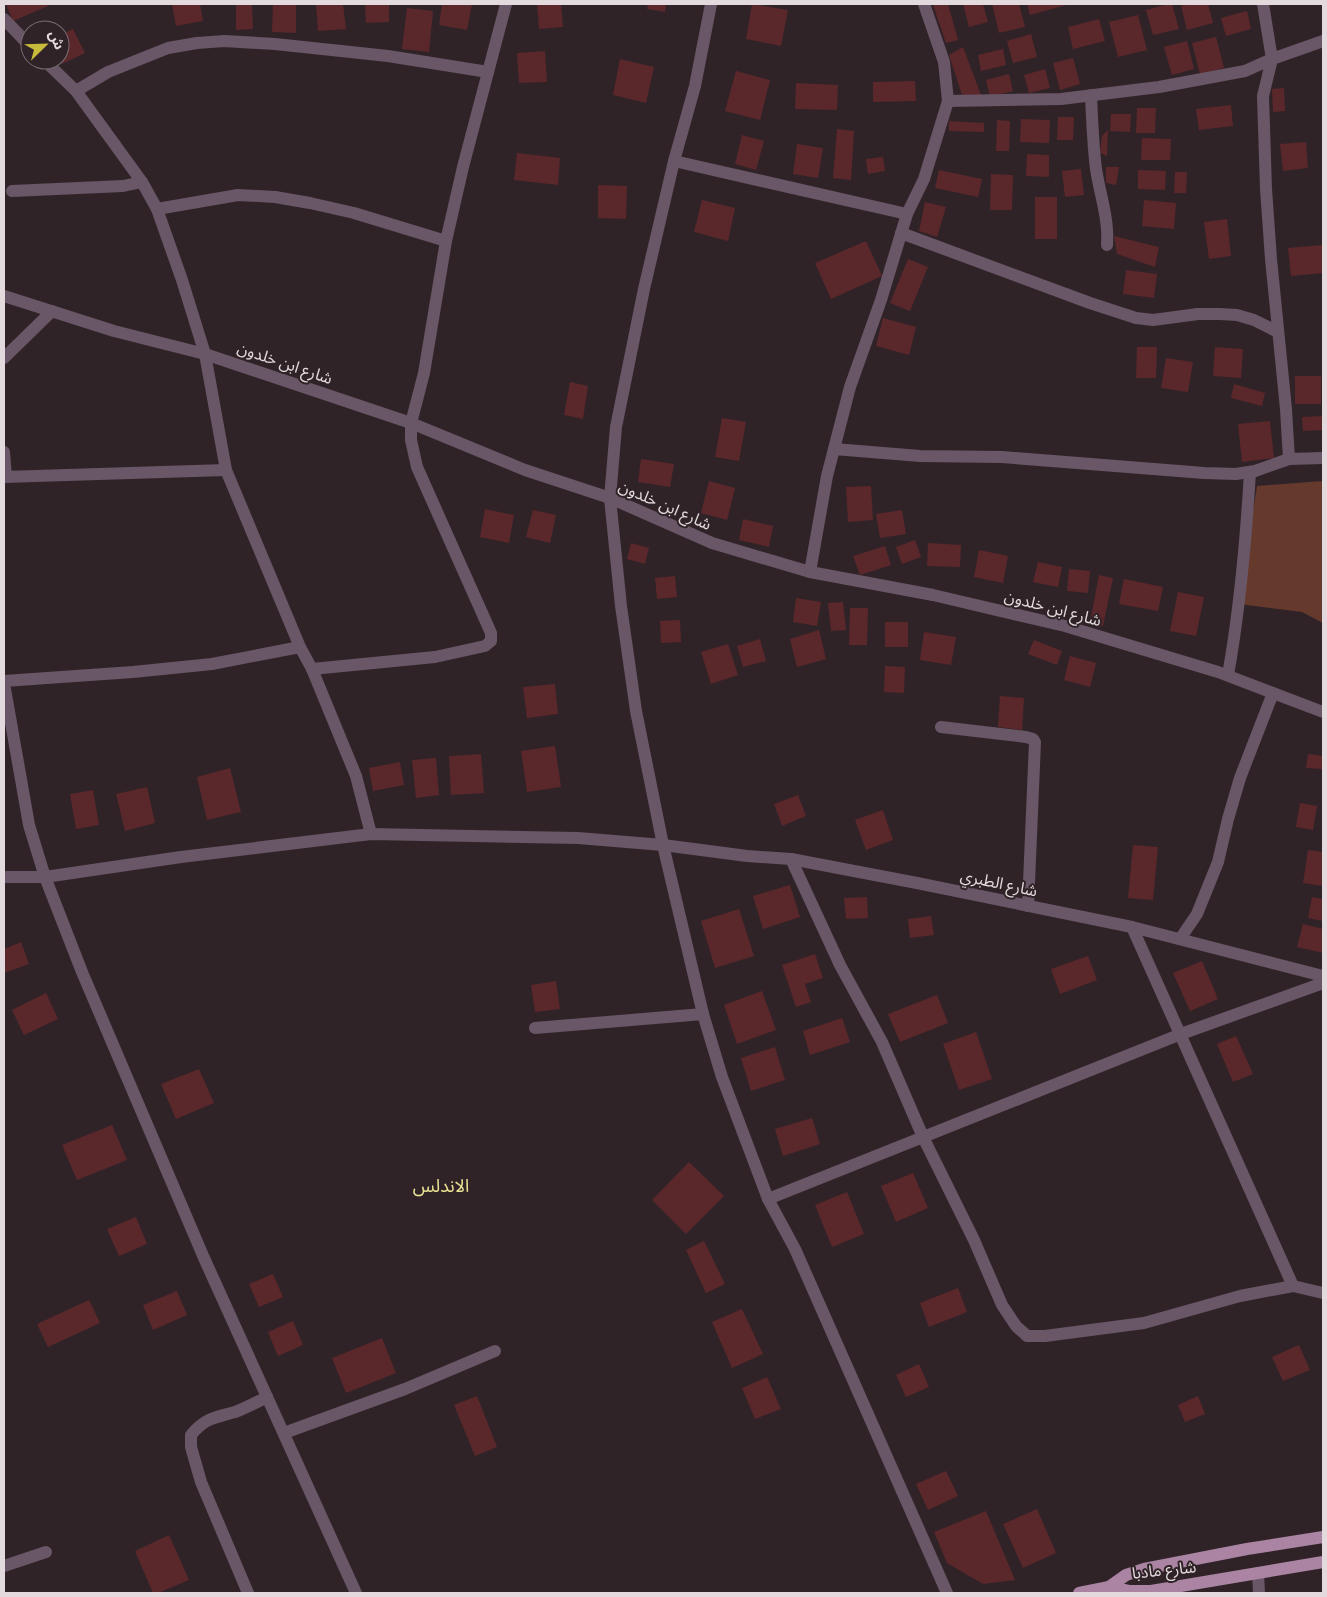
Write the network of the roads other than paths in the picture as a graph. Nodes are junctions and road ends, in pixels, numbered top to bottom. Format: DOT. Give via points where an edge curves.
graph roads {
  1 [pos="506,4"];
  2 [pos="711,4"];
  3 [pos="924,4"];
  4 [pos="1263,4"];
  5 [pos="4,19"];
  6 [pos="20,36"];
  7 [pos="1323,41"];
  8 [pos="1272,59"];
  9 [pos="54,70"];
  10 [pos="488,72"];
  11 [pos="76,91"];
  12 [pos="1091,95"];
  13 [pos="948,101"];
  14 [pos="674,161"];
  15 [pos="142,182"];
  16 [pos="12,191"];
  17 [pos="157,208"];
  18 [pos="907,214"];
  19 [pos="901,233"];
  20 [pos="446,241"];
  21 [pos="1107,245"];
  22 [pos="4,296"];
  23 [pos="52,311"];
  24 [pos="1278,332"];
  25 [pos="205,354"];
  26 [pos="4,358"];
  27 [pos="412,423"];
  28 [pos="834,449"];
  29 [pos="4,452"];
  30 [pos="1323,458"];
  31 [pos="1289,459"];
  32 [pos="226,470"];
  33 [pos="1250,472"];
  34 [pos="5,477"];
  35 [pos="610,498"];
  36 [pos="810,572"];
  37 [pos="300,647"];
  38 [pos="312,669"];
  39 [pos="1228,675"];
  40 [pos="4,682"];
  41 [pos="1273,693"];
  42 [pos="1323,712"];
  43 [pos="941,727"];
  44 [pos="371,834"];
  45 [pos="663,845"];
  46 [pos="791,859"];
  47 [pos="4,877"];
  48 [pos="45,877"];
  49 [pos="1028,906"];
  50 [pos="1132,927"];
  51 [pos="1180,939"];
  52 [pos="1323,976"];
  53 [pos="1323,983"];
  54 [pos="703,1014"];
  55 [pos="535,1028"];
  56 [pos="1181,1034"];
  57 [pos="923,1137"];
  58 [pos="768,1199"];
  59 [pos="1293,1286"];
  60 [pos="1323,1293"];
  61 [pos="495,1351"];
  62 [pos="267,1397"];
  63 [pos="284,1433"];
  64 [pos="1323,1537"];
  65 [pos="46,1552"];
  66 [pos="1323,1562"];
  67 [pos="4,1566"];
  68 [pos="1258,1573"];
  69 [pos="1109,1586"];
  70 [pos="248,1593"];
  71 [pos="356,1593"];
  72 [pos="947,1593"];
  73 [pos="1079,1593"];
  74 [pos="1259,1593"];
  1 -- 10 [label="street"];
  2 -- 14 [label="street" via="695,86"];
  3 -- 13 [label="street" via="944,62"];
  4 -- 8 [label="street"];
  5 -- 6 [label="street"];
  7 -- 8 [label="street"];
  8 -- 12 [label="street" via="1245,71 1212,78"];
  8 -- 24 [label="street" via="1263,96 1266,189"];
  9 -- 11 [label="street"];
  10 -- 11 [label="street" via="388,56 224,41 168,48 108,72"];
  10 -- 20 [label="street"];
  11 -- 15 [label="street"];
  12 -- 13 [label="street" via="1061,99"];
  12 -- 21 [label="street" via="1096,169 1108,232"];
  13 -- 18 [label="street" via="924,180"];
  14 -- 18 [label="street"];
  14 -- 35 [label="street" via="616,427"];
  15 -- 16 [label="street" via="123,186"];
  15 -- 17 [label="street"];
  17 -- 20 [label="street" via="238,195 276,197 354,213"];
  17 -- 25 [label="street"];
  18 -- 19 [label="street"];
  19 -- 24 [label="street" via="1136,318 1154,320 1198,314 1237,315"];
  19 -- 28 [label="street" via="850,387"];
  20 -- 27 [label="street" via="424,374"];
  22 -- 23 [label="street, شارع ابن خلدون"];
  23 -- 25 [label="street, شارع ابن خلدون"];
  23 -- 26 [label="street"];
  24 -- 31 [label="street"];
  25 -- 27 [label="street, شارع ابن خلدون"];
  25 -- 32 [label="street"];
  27 -- 35 [label="street, شارع ابن خلدون" via="525,470"];
  27 -- 38 [label="street" via="411,440 417,467 491,633 490,641 485,646 436,657"];
  28 -- 33 [label="street" via="920,456 1002,457 1204,473"];
  28 -- 36 [label="street"];
  29 -- 34 [label="street"];
  30 -- 31 [label="street"];
  31 -- 33 [label="street"];
  32 -- 34 [label="street"];
  32 -- 37 [label="street"];
  33 -- 39 [label="street" via="1237,625"];
  35 -- 36 [label="street, شارع ابن خلدون" via="712,543"];
  35 -- 45 [label="street" via="635,702"];
  36 -- 39 [label="street, شارع ابن خلدون" via="933,595 1064,626"];
  37 -- 38 [label="street"];
  37 -- 40 [label="street" via="212,664"];
  38 -- 44 [label="street" via="356,776"];
  39 -- 41 [label="street, شارع ابن خلدون"];
  40 -- 48 [label="street" via="29,825"];
  41 -- 42 [label="street, شارع ابن خلدون"];
  41 -- 51 [label="street" via="1240,778 1218,862 1197,914"];
  43 -- 49 [label="street" via="1026,737 1035,742"];
  44 -- 45 [label="street, شارع الطبري" via="578,838"];
  44 -- 48 [label="street, شارع الطبري"];
  45 -- 46 [label="street, شارع الطبري"];
  45 -- 54 [label="street"];
  46 -- 49 [label="street, شارع الطبري"];
  46 -- 57 [label="street" via="840,965 882,1042"];
  47 -- 48 [label="street, شارع الطبري"];
  48 -- 62 [label="street" via="204,1258"];
  49 -- 50 [label="street, شارع الطبري"];
  50 -- 51 [label="street, شارع الطبري"];
  50 -- 56 [label="street"];
  51 -- 52 [label="street, شارع الطبري"];
  53 -- 56 [label="street"];
  54 -- 55 [label="street"];
  54 -- 58 [label="street" via="722,1077"];
  56 -- 57 [label="street"];
  56 -- 59 [label="street"];
  57 -- 58 [label="street"];
  57 -- 59 [label="street" via="1002,1305 1027,1336 1144,1323 1240,1296"];
  58 -- 72 [label="street" via="795,1249"];
  59 -- 60 [label="street"];
  61 -- 63 [label="street" via="405,1389"];
  62 -- 63 [label="street"];
  62 -- 70 [label="street" via="216,1416 200,1424 191,1435 200,1482"];
  63 -- 71 [label="street"];
  64 -- 69 [label="main road, شارع مادبا" via="1144,1569"];
  65 -- 67 [label="street"];
  66 -- 68 [label="main road, شارع مادبا"];
  68 -- 69 [label="main road, شارع مادبا" via="1150,1591 1129,1591"];
  68 -- 74 [label="street"];
  69 -- 73 [label="main road"];
}
